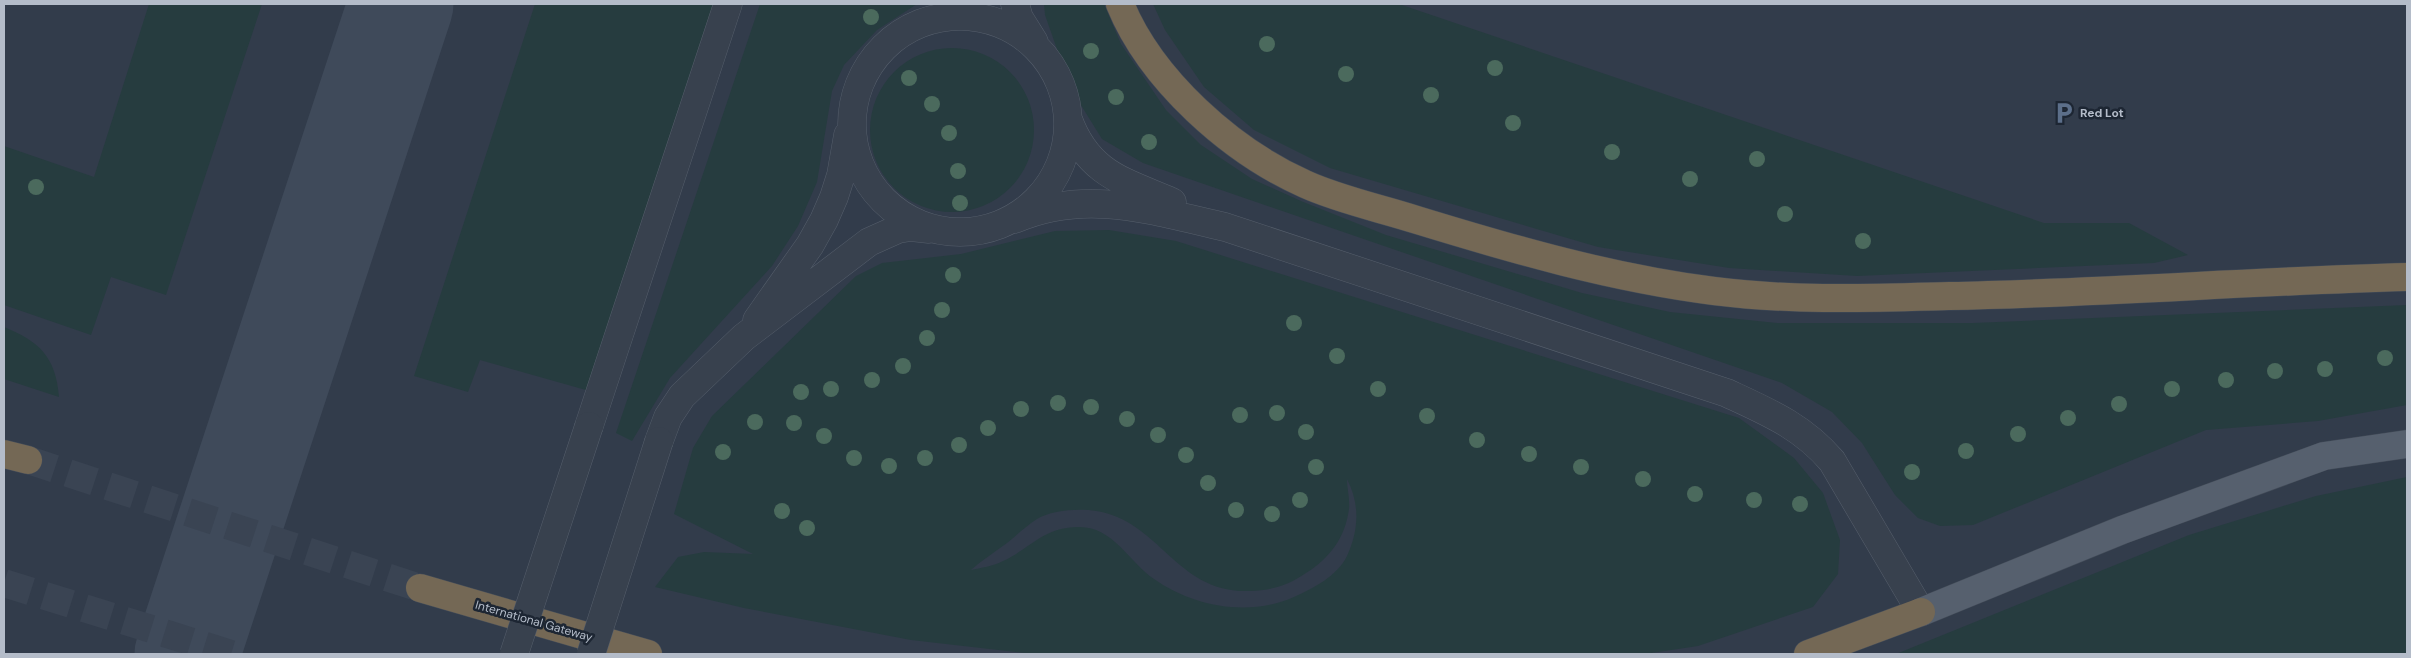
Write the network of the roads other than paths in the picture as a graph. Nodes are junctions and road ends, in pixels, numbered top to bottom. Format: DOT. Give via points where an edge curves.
graph roads {
  1 [pos="728,4"];
  2 [pos="1015,4"];
  3 [pos="1120,4"];
  4 [pos="938,12"];
  5 [pos="1036,46"];
  6 [pos="851,117"];
  7 [pos="1068,119"];
  8 [pos="1015,218"];
  9 [pos="1225,227"];
  10 [pos="934,229"];
  11 [pos="2407,277"];
  12 [pos="744,337"];
  13 [pos="2407,444"];
  14 [pos="420,588"];
  15 [pos="1920,612"];
  16 [pos="514,654"];
  17 [pos="591,654"];
  18 [pos="648,654"];
  19 [pos="1808,654"];
  1 -- 16 [label="street, bridge"];
  2 -- 5 [label="street" via="1019,18"];
  3 -- 11 [label="highway" via="1128,25 1148,54 1182,93 1229,139 1267,166 1318,189 1533,255 1604,272 1716,291 1832,299 1994,296"];
  4 -- 5 [label="street" via="946,16 978,17 1010,27"];
  4 -- 6 [label="street" via="884,45 863,73"];
  5 -- 7 [label="street" via="1056,71 1067,102"];
  6 -- 10 [label="street" via="851,140 862,173 882,201 912,222"];
  6 -- 12 [label="street" via="841,175 824,220 810,246"];
  7 -- 8 [label="street" via="1069,134 1062,164 1043,195"];
  7 -- 9 [label="street" via="1086,156 1103,169 1120,180"];
  8 -- 9 [label="street" via="1050,206 1098,202"];
  8 -- 10 [label="street" via="982,231"];
  9 -- 15 [label="street" via="1704,385 1788,423 1818,445 1832,461"];
  10 -- 12 [label="street" via="898,229 868,242"];
  12 -- 17 [label="street, bridge" via="682,396 668,417"];
  13 -- 15 [label="main road" via="2324,456 2122,530"];
  14 -- 18 [label="highway, International Gateway"];
  15 -- 19 [label="highway"];
}
